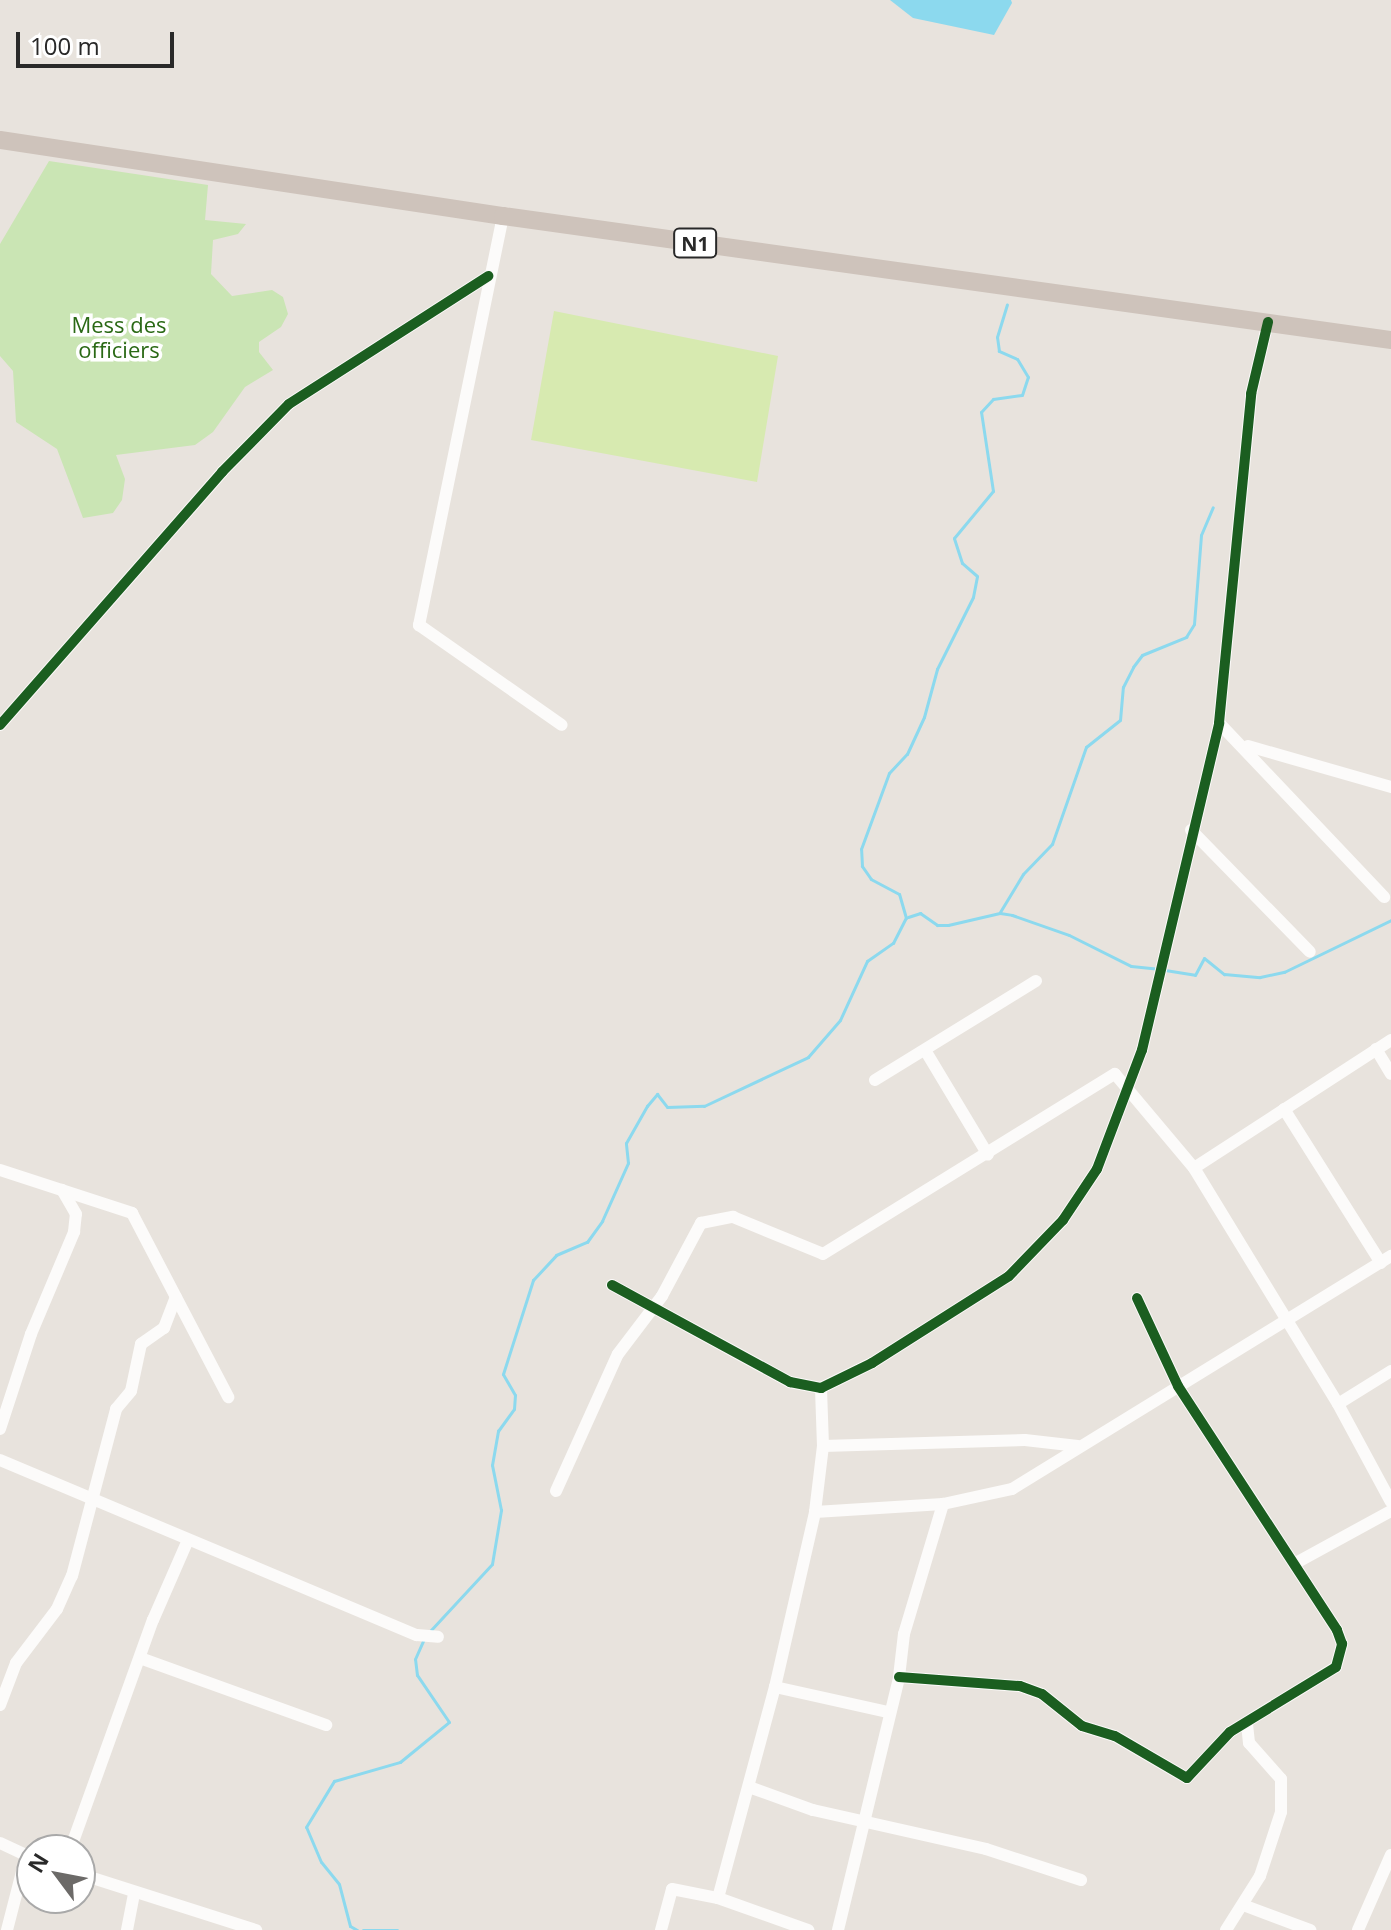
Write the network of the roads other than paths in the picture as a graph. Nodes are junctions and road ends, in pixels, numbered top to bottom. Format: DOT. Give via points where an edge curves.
graph roads {
  1 [pos="0,140"];
  2 [pos="503,216"];
  3 [pos="488,276"];
  4 [pos="1268,322"];
  5 [pos="1391,340"];
  6 [pos="1219,723"];
  7 [pos="0,725"];
  8 [pos="562,725"];
  9 [pos="1244,745"];
  10 [pos="1391,787"];
  11 [pos="1191,830"];
  12 [pos="1384,897"];
  13 [pos="1310,952"];
  14 [pos="1036,981"];
  15 [pos="1391,1040"];
  16 [pos="1376,1049"];
  17 [pos="925,1050"];
  18 [pos="1391,1074"];
  19 [pos="875,1080"];
  20 [pos="1129,1089"];
  21 [pos="1284,1109"];
  22 [pos="988,1155"];
  23 [pos="1194,1168"];
  24 [pos="0,1170"];
  25 [pos="62,1190"];
  26 [pos="1386,1260"];
  27 [pos="612,1285"];
  28 [pos="176,1297"];
  29 [pos="1137,1298"];
  30 [pos="655,1308"];
  31 [pos="1286,1324"];
  32 [pos="1391,1371"];
  33 [pos="1178,1386"];
  34 [pos="821,1388"];
  35 [pos="228,1397"];
  36 [pos="1338,1404"];
  37 [pos="0,1429"];
  38 [pos="823,1446"];
  39 [pos="1078,1446"];
  40 [pos="0,1460"];
  41 [pos="556,1491"];
  42 [pos="93,1500"];
  43 [pos="1391,1502"];
  44 [pos="943,1504"];
  45 [pos="1391,1511"];
  46 [pos="815,1512"];
  47 [pos="187,1542"];
  48 [pos="1294,1564"];
  49 [pos="438,1637"];
  50 [pos="140,1658"];
  51 [pos="899,1677"];
  52 [pos="775,1687"];
  53 [pos="0,1705"];
  54 [pos="888,1712"];
  55 [pos="1247,1724"];
  56 [pos="326,1725"];
  57 [pos="749,1787"];
  58 [pos="864,1824"];
  59 [pos="76,1834"];
  60 [pos="1391,1855"];
  61 [pos="96,1880"];
  62 [pos="1081,1880"];
  63 [pos="134,1895"];
  64 [pos="718,1898"];
  65 [pos="16,1900"];
  66 [pos="1243,1905"];
  67 [pos="7,1930"];
  68 [pos="127,1930"];
  69 [pos="256,1930"];
  70 [pos="661,1930"];
  71 [pos="808,1930"];
  72 [pos="838,1930"];
  73 [pos="1226,1930"];
  74 [pos="1310,1930"];
  75 [pos="1358,1930"];
  1 -- 2 [label="highway, N1"];
  2 -- 3 [label="street"];
  2 -- 4 [label="highway, N1"];
  3 -- 7 [label="street" via="289,404 222,472"];
  3 -- 8 [label="street" via="419,625"];
  4 -- 5 [label="highway, N1"];
  4 -- 6 [label="street" via="1251,394"];
  6 -- 9 [label="street"];
  6 -- 11 [label="street"];
  9 -- 10 [label="street"];
  9 -- 12 [label="street"];
  11 -- 13 [label="street"];
  11 -- 20 [label="street"];
  14 -- 17 [label="street"];
  15 -- 16 [label="street"];
  16 -- 18 [label="street"];
  16 -- 21 [label="street"];
  17 -- 19 [label="street"];
  17 -- 22 [label="street"];
  20 -- 22 [label="street" via="1115,1074"];
  20 -- 23 [label="street"];
  20 -- 34 [label="street" via="1097,1169 1030,1256 1009,1276 872,1363"];
  21 -- 23 [label="street"];
  21 -- 26 [label="street"];
  22 -- 30 [label="street" via="823,1254 733,1217 701,1223"];
  23 -- 31 [label="street"];
  24 -- 25 [label="street"];
  25 -- 28 [label="street" via="132,1213"];
  25 -- 37 [label="street" via="76,1214 74,1232 31,1334"];
  26 -- 31 [label="street"];
  27 -- 30 [label="street"];
  28 -- 35 [label="street"];
  28 -- 42 [label="street" via="164,1328 141,1344 131,1391 116,1409"];
  29 -- 33 [label="street"];
  30 -- 34 [label="street" via="790,1382"];
  30 -- 41 [label="street" via="618,1354"];
  31 -- 33 [label="street"];
  31 -- 36 [label="street"];
  32 -- 36 [label="street"];
  33 -- 39 [label="street"];
  33 -- 48 [label="street"];
  34 -- 38 [label="street"];
  36 -- 43 [label="street"];
  38 -- 39 [label="street" via="1025,1440"];
  38 -- 46 [label="street"];
  39 -- 44 [label="street" via="1012,1489"];
  40 -- 42 [label="street"];
  42 -- 47 [label="street"];
  42 -- 53 [label="street" via="57,1609 16,1663"];
  44 -- 46 [label="street"];
  44 -- 51 [label="street" via="904,1634"];
  45 -- 48 [label="street"];
  46 -- 52 [label="street"];
  47 -- 49 [label="street" via="417,1635"];
  47 -- 50 [label="street"];
  48 -- 55 [label="street" via="1337,1630 1341,1656 1336,1667"];
  50 -- 56 [label="street"];
  50 -- 59 [label="street"];
  51 -- 54 [label="street"];
  51 -- 55 [label="street" via="1020,1686 1042,1694 1082,1726 1115,1736 1187,1778 1230,1732"];
  52 -- 54 [label="street"];
  52 -- 57 [label="street"];
  54 -- 58 [label="street"];
  55 -- 66 [label="street" via="1249,1743 1281,1779 1281,1812 1260,1876"];
  57 -- 58 [label="street"];
  57 -- 64 [label="street"];
  58 -- 62 [label="street" via="986,1849"];
  58 -- 72 [label="street"];
  60 -- 75 [label="street"];
  61 -- 63 [label="street"];
  63 -- 68 [label="street"];
  63 -- 69 [label="street" via="159,1898"];
  64 -- 70 [label="street" via="672,1889"];
  64 -- 71 [label="street"];
  65 -- 67 [label="street"];
  66 -- 73 [label="street"];
  66 -- 74 [label="street"];
}
